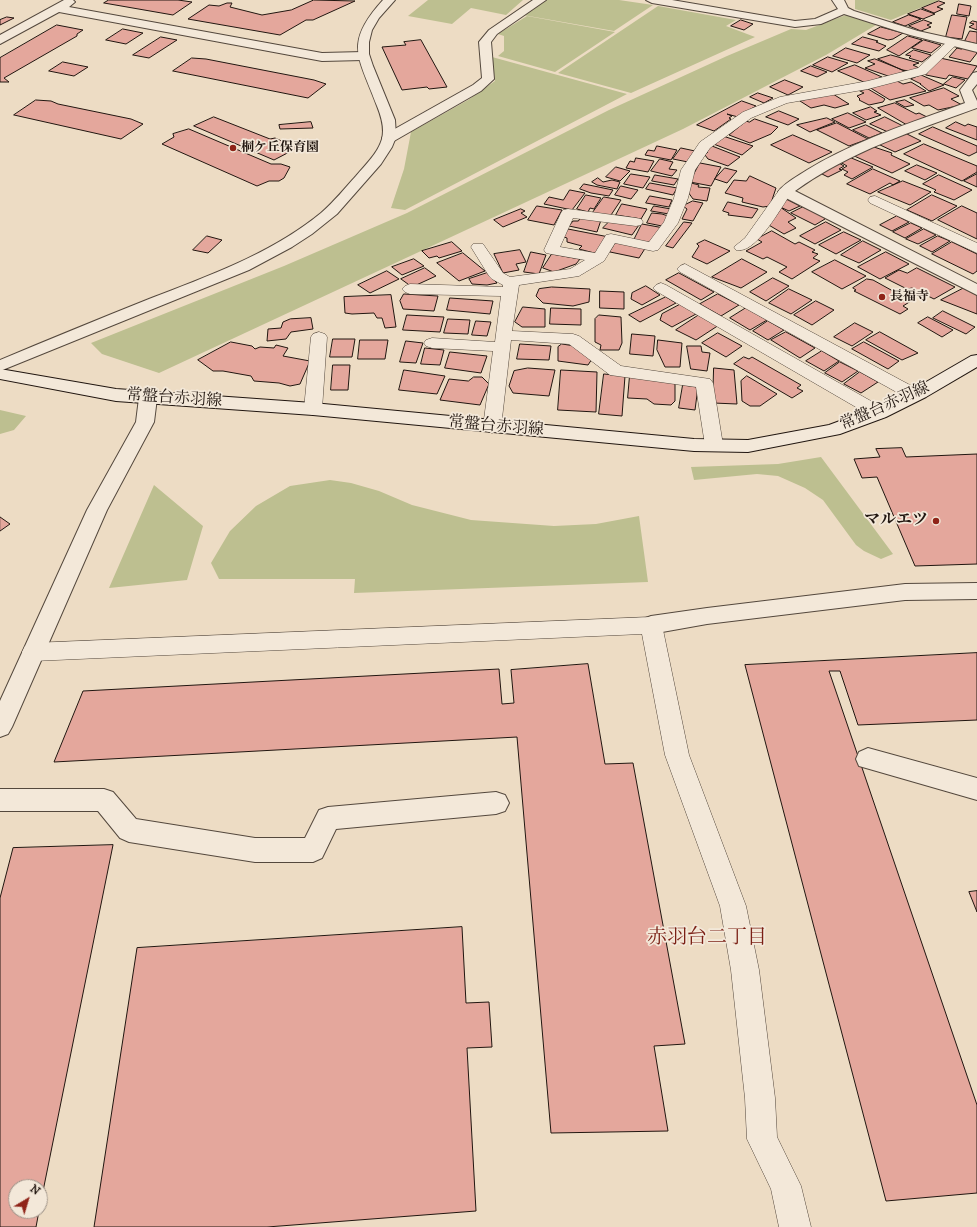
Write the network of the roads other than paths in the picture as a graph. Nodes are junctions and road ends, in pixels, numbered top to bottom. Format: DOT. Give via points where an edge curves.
graph roads {
  1 [pos="72,0"];
  2 [pos="388,0"];
  3 [pos="540,0"];
  4 [pos="652,0"];
  5 [pos="841,5"];
  6 [pos="57,8"];
  7 [pos="0,40"];
  8 [pos="952,43"];
  9 [pos="977,48"];
  10 [pos="363,56"];
  11 [pos="977,76"];
  12 [pos="389,138"];
  13 [pos="785,192"];
  14 [pos="875,200"];
  15 [pos="636,222"];
  16 [pos="478,247"];
  17 [pos="741,247"];
  18 [pos="977,248"];
  19 [pos="599,258"];
  20 [pos="685,269"];
  21 [pos="510,287"];
  22 [pos="661,288"];
  23 [pos="410,289"];
  24 [pos="977,290"];
  25 [pos="319,337"];
  26 [pos="503,341"];
  27 [pos="432,343"];
  28 [pos="977,360"];
  29 [pos="0,366"];
  30 [pos="0,374"];
  31 [pos="915,395"];
  32 [pos="148,398"];
  33 [pos="313,409"];
  34 [pos="879,413"];
  35 [pos="492,427"];
  36 [pos="714,445"];
  37 [pos="977,591"];
  38 [pos="651,625"];
  39 [pos="33,652"];
  40 [pos="0,727"];
  41 [pos="868,759"];
  42 [pos="977,789"];
  43 [pos="0,800"];
  44 [pos="496,803"];
  45 [pos="795,1227"];
  1 -- 6 [label="street"];
  2 -- 10 [label="street" via="378,11 364,35"];
  3 -- 12 [label="street" via="493,32 485,42 488,79 477,88"];
  4 -- 5 [label="street" via="795,24 817,22"];
  5 -- 8 [label="street" via="880,22"];
  6 -- 7 [label="street"];
  6 -- 10 [label="street" via="322,57"];
  8 -- 9 [label="street"];
  8 -- 19 [label="lane" via="922,72 868,85 784,100 747,115 705,145 688,170 671,223 653,247 612,238"];
  10 -- 12 [label="street" via="388,121"];
  11 -- 13 [label="street" via="966,90 972,105 848,152 806,174"];
  12 -- 29 [label="street" via="378,158 338,205 288,242 236,270"];
  13 -- 17 [label="lane" via="750,241"];
  13 -- 24 [label="street"];
  14 -- 18 [label="lane"];
  15 -- 19 [label="lane" via="568,212 551,250"];
  16 -- 21 [label="lane" via="497,276"];
  19 -- 21 [label="lane" via="574,273 512,281"];
  20 -- 31 [label="lane"];
  21 -- 23 [label="lane"];
  21 -- 26 [label="lane"];
  22 -- 34 [label="lane"];
  25 -- 33 [label="lane"];
  26 -- 27 [label="lane"];
  26 -- 35 [label="lane"];
  26 -- 36 [label="lane" via="573,339 616,371 704,383"];
  28 -- 31 [label="street, 常盤台赤羽線"];
  30 -- 32 [label="street, 常盤台赤羽線" via="116,395"];
  31 -- 34 [label="street, 常盤台赤羽線"];
  32 -- 33 [label="street, 常盤台赤羽線"];
  32 -- 39 [label="street" via="145,422 97,510"];
  33 -- 35 [label="street, 常盤台赤羽線"];
  34 -- 36 [label="street, 常盤台赤羽線" via="832,430 748,446"];
  35 -- 36 [label="street, 常盤台赤羽線"];
  37 -- 38 [label="street" via="905,592"];
  38 -- 39 [label="lane"];
  38 -- 45 [label="lane" via="677,755 733,906 745,970 760,1098 762,1139 786,1186"];
  39 -- 40 [label="street"];
  41 -- 42 [label="street"];
  43 -- 44 [label="street" via="104,800 130,830 255,850 312,850 328,818"];
}
